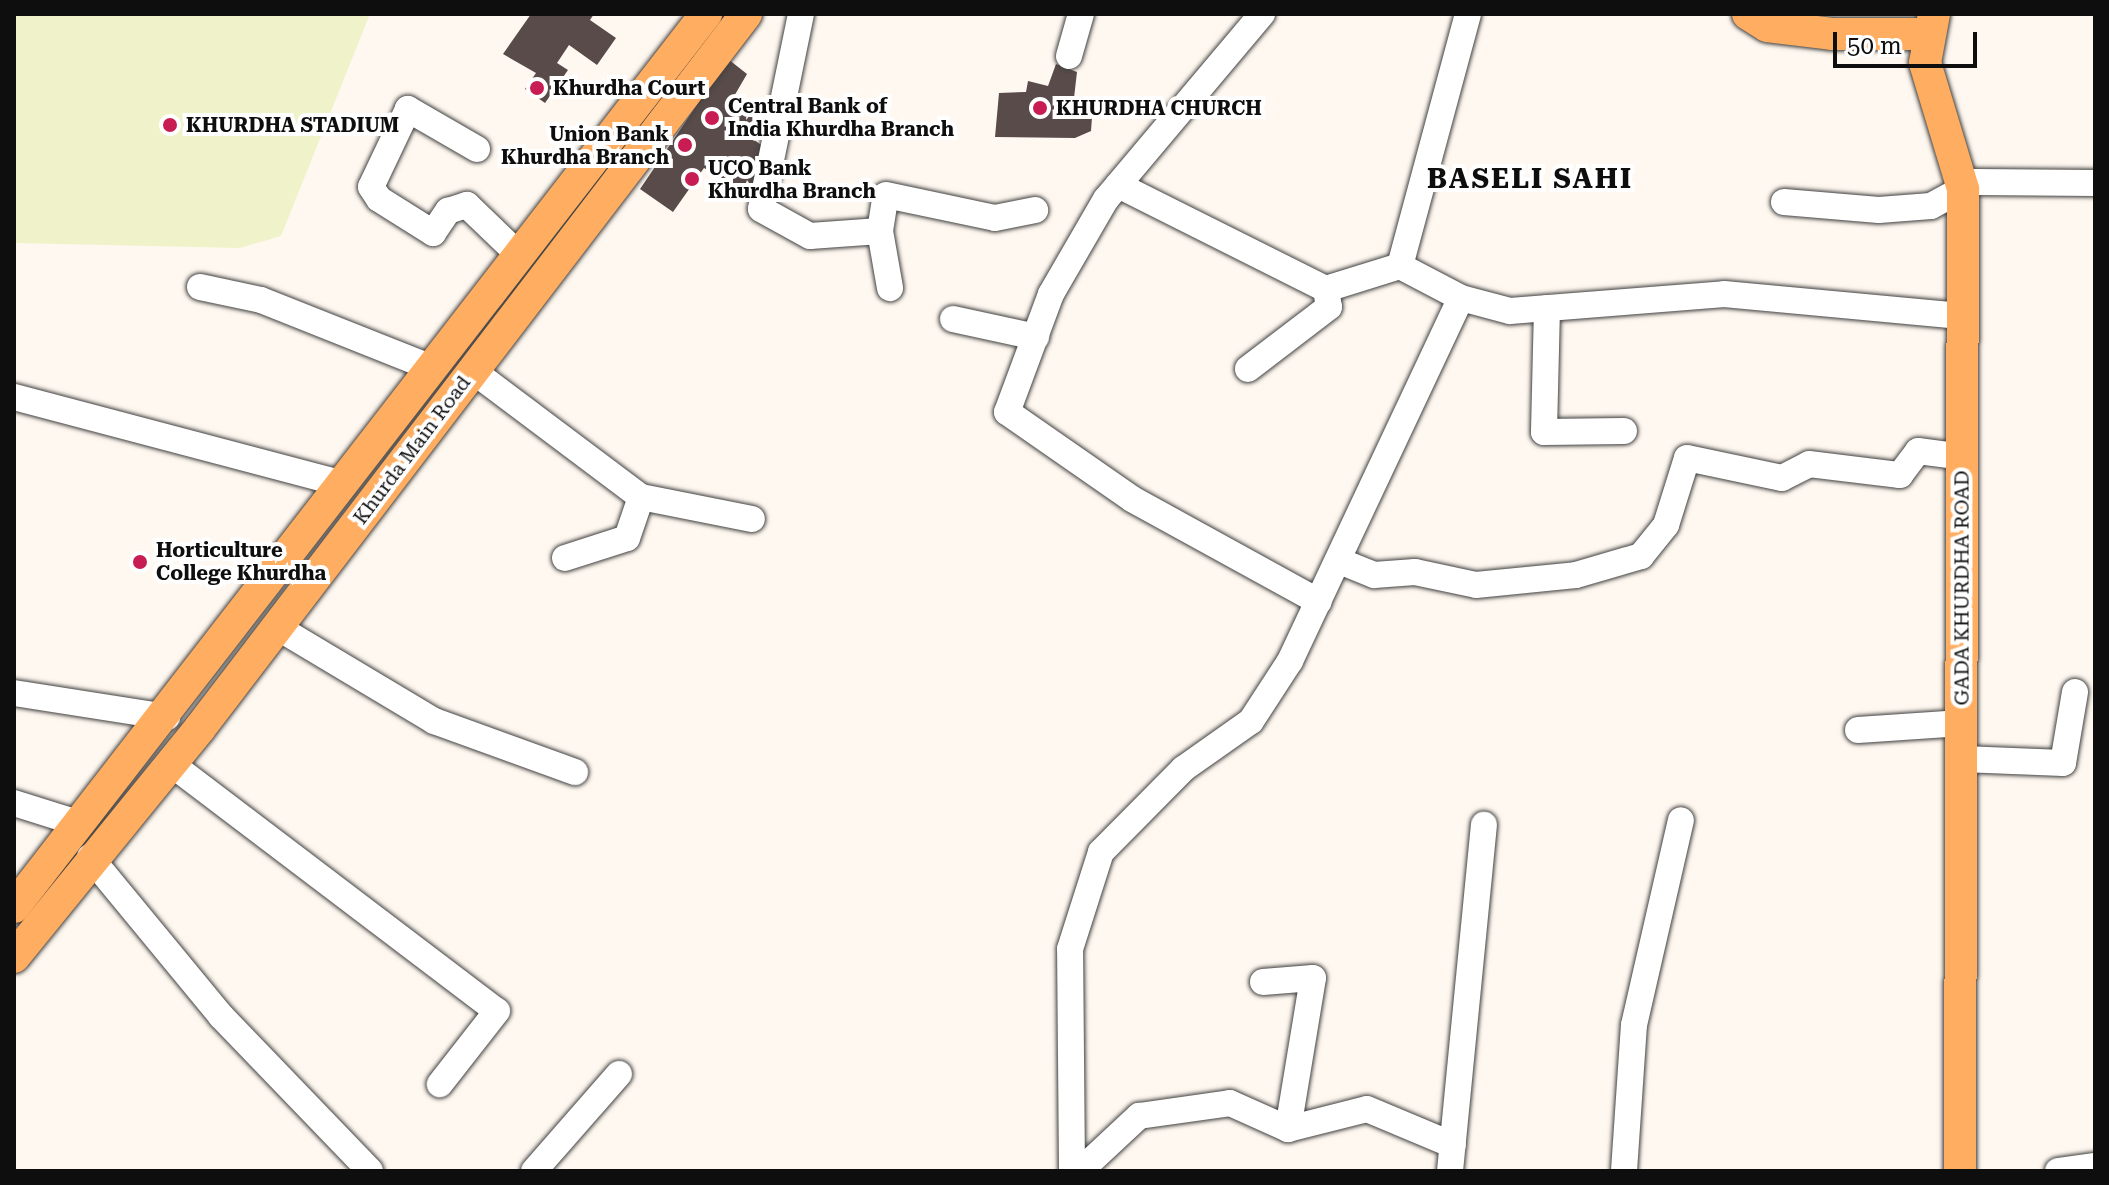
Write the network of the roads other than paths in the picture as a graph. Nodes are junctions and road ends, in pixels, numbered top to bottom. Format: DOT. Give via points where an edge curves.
graph roads {
  1 [pos="706,14"];
  2 [pos="746,14"];
  3 [pos="801,14"];
  4 [pos="1081,14"];
  5 [pos="1262,14"];
  6 [pos="1468,14"];
  7 [pos="1748,14"];
  8 [pos="1929,21"];
  9 [pos="1069,56"];
  10 [pos="477,149"];
  11 [pos="2095,183"];
  12 [pos="1118,185"];
  13 [pos="1963,189"];
  14 [pos="1784,202"];
  15 [pos="1035,210"];
  16 [pos="880,231"];
  17 [pos="517,253"];
  18 [pos="1400,266"];
  19 [pos="200,287"];
  20 [pos="890,288"];
  21 [pos="1326,289"];
  22 [pos="1461,298"];
  23 [pos="1547,308"];
  24 [pos="1959,316"];
  25 [pos="953,319"];
  26 [pos="1036,337"];
  27 [pos="427,366"];
  28 [pos="1248,369"];
  29 [pos="473,371"];
  30 [pos="14,397"];
  31 [pos="1624,431"];
  32 [pos="1963,457"];
  33 [pos="340,483"];
  34 [pos="641,497"];
  35 [pos="752,519"];
  36 [pos="565,558"];
  37 [pos="1342,562"];
  38 [pos="254,602"];
  39 [pos="1319,602"];
  40 [pos="277,627"];
  41 [pos="2075,692"];
  42 [pos="14,693"];
  43 [pos="167,717"];
  44 [pos="1962,723"];
  45 [pos="1858,730"];
  46 [pos="1962,759"];
  47 [pos="170,763"];
  48 [pos="575,772"];
  49 [pos="14,803"];
  50 [pos="1681,820"];
  51 [pos="81,824"];
  52 [pos="1484,825"];
  53 [pos="90,857"];
  54 [pos="18,895"];
  55 [pos="14,957"];
  56 [pos="1263,982"];
  57 [pos="619,1074"];
  58 [pos="440,1084"];
  59 [pos="1288,1129"];
  60 [pos="1451,1158"];
  61 [pos="2095,1166"];
  62 [pos="370,1171"];
  63 [pos="534,1171"];
  64 [pos="1072,1171"];
  65 [pos="1080,1171"];
  66 [pos="1624,1171"];
  67 [pos="1960,1171"];
  68 [pos="2058,1171"];
  1 -- 17 [label="main road, Khurda Main Road"];
  2 -- 29 [label="main road, Khurda Main Road"];
  3 -- 16 [label="street" via="761,209 810,236"];
  4 -- 9 [label="street"];
  5 -- 12 [label="street"];
  6 -- 18 [label="street"];
  7 -- 8 [label="main road" via="1767,26 1832,34"];
  8 -- 13 [label="main road, GADA KHURDHA ROAD" via="1925,63"];
  10 -- 17 [label="street" via="408,109 371,187 433,233 448,211 467,205"];
  11 -- 13 [label="street" via="1975,182"];
  12 -- 21 [label="street"];
  12 -- 26 [label="street" via="1051,294"];
  13 -- 14 [label="street" via="1931,206 1879,210"];
  13 -- 24 [label="main road, GADA KHURDHA ROAD"];
  15 -- 16 [label="street" via="995,218 886,195"];
  16 -- 20 [label="street"];
  17 -- 27 [label="main road, Khurda Main Road"];
  18 -- 21 [label="street"];
  18 -- 22 [label="street"];
  19 -- 27 [label="street" via="261,300"];
  21 -- 28 [label="street" via="1329,307"];
  22 -- 23 [label="street" via="1510,311"];
  22 -- 37 [label="street"];
  23 -- 24 [label="street" via="1724,294"];
  23 -- 31 [label="street" via="1544,432"];
  24 -- 32 [label="main road, GADA KHURDHA ROAD"];
  25 -- 26 [label="street"];
  26 -- 39 [label="street" via="1007,412 1132,499"];
  27 -- 33 [label="main road, Khurda Main Road"];
  29 -- 34 [label="street"];
  29 -- 40 [label="main road, Khurda Main Road"];
  30 -- 33 [label="street"];
  32 -- 37 [label="street" via="1918,451 1900,475 1809,464 1782,478 1687,458 1666,525 1641,556 1576,575 1476,585 1415,572 1374,575"];
  32 -- 44 [label="main road, GADA KHURDHA ROAD"];
  33 -- 38 [label="main road, Khurda Main Road"];
  34 -- 35 [label="street"];
  34 -- 36 [label="street" via="627,538"];
  37 -- 39 [label="street"];
  38 -- 40 [label="main road"];
  38 -- 43 [label="main road, Khurda Main Road"];
  39 -- 64 [label="street" via="1251,721 1183,769 1101,852 1070,949"];
  40 -- 47 [label="main road, Khurda Main Road"];
  40 -- 48 [label="street" via="434,721"];
  41 -- 46 [label="street" via="2063,763"];
  42 -- 43 [label="street"];
  43 -- 51 [label="main road, Khurda Main Road"];
  44 -- 45 [label="street"];
  44 -- 46 [label="main road, GADA KHURDHA ROAD"];
  46 -- 67 [label="main road, GADA KHURDHA ROAD"];
  47 -- 53 [label="main road, Khurda Main Road"];
  47 -- 58 [label="street" via="497,1011"];
  49 -- 51 [label="street"];
  50 -- 66 [label="street" via="1634,1025"];
  51 -- 54 [label="main road, Khurda Main Road"];
  52 -- 60 [label="street"];
  53 -- 55 [label="main road, Khurda Main Road"];
  53 -- 62 [label="street" via="221,1016"];
  56 -- 59 [label="street" via="1313,978"];
  57 -- 63 [label="street"];
  59 -- 60 [label="street" via="1367,1109"];
  59 -- 65 [label="street" via="1230,1103 1139,1116"];
  61 -- 68 [label="street"];
}
